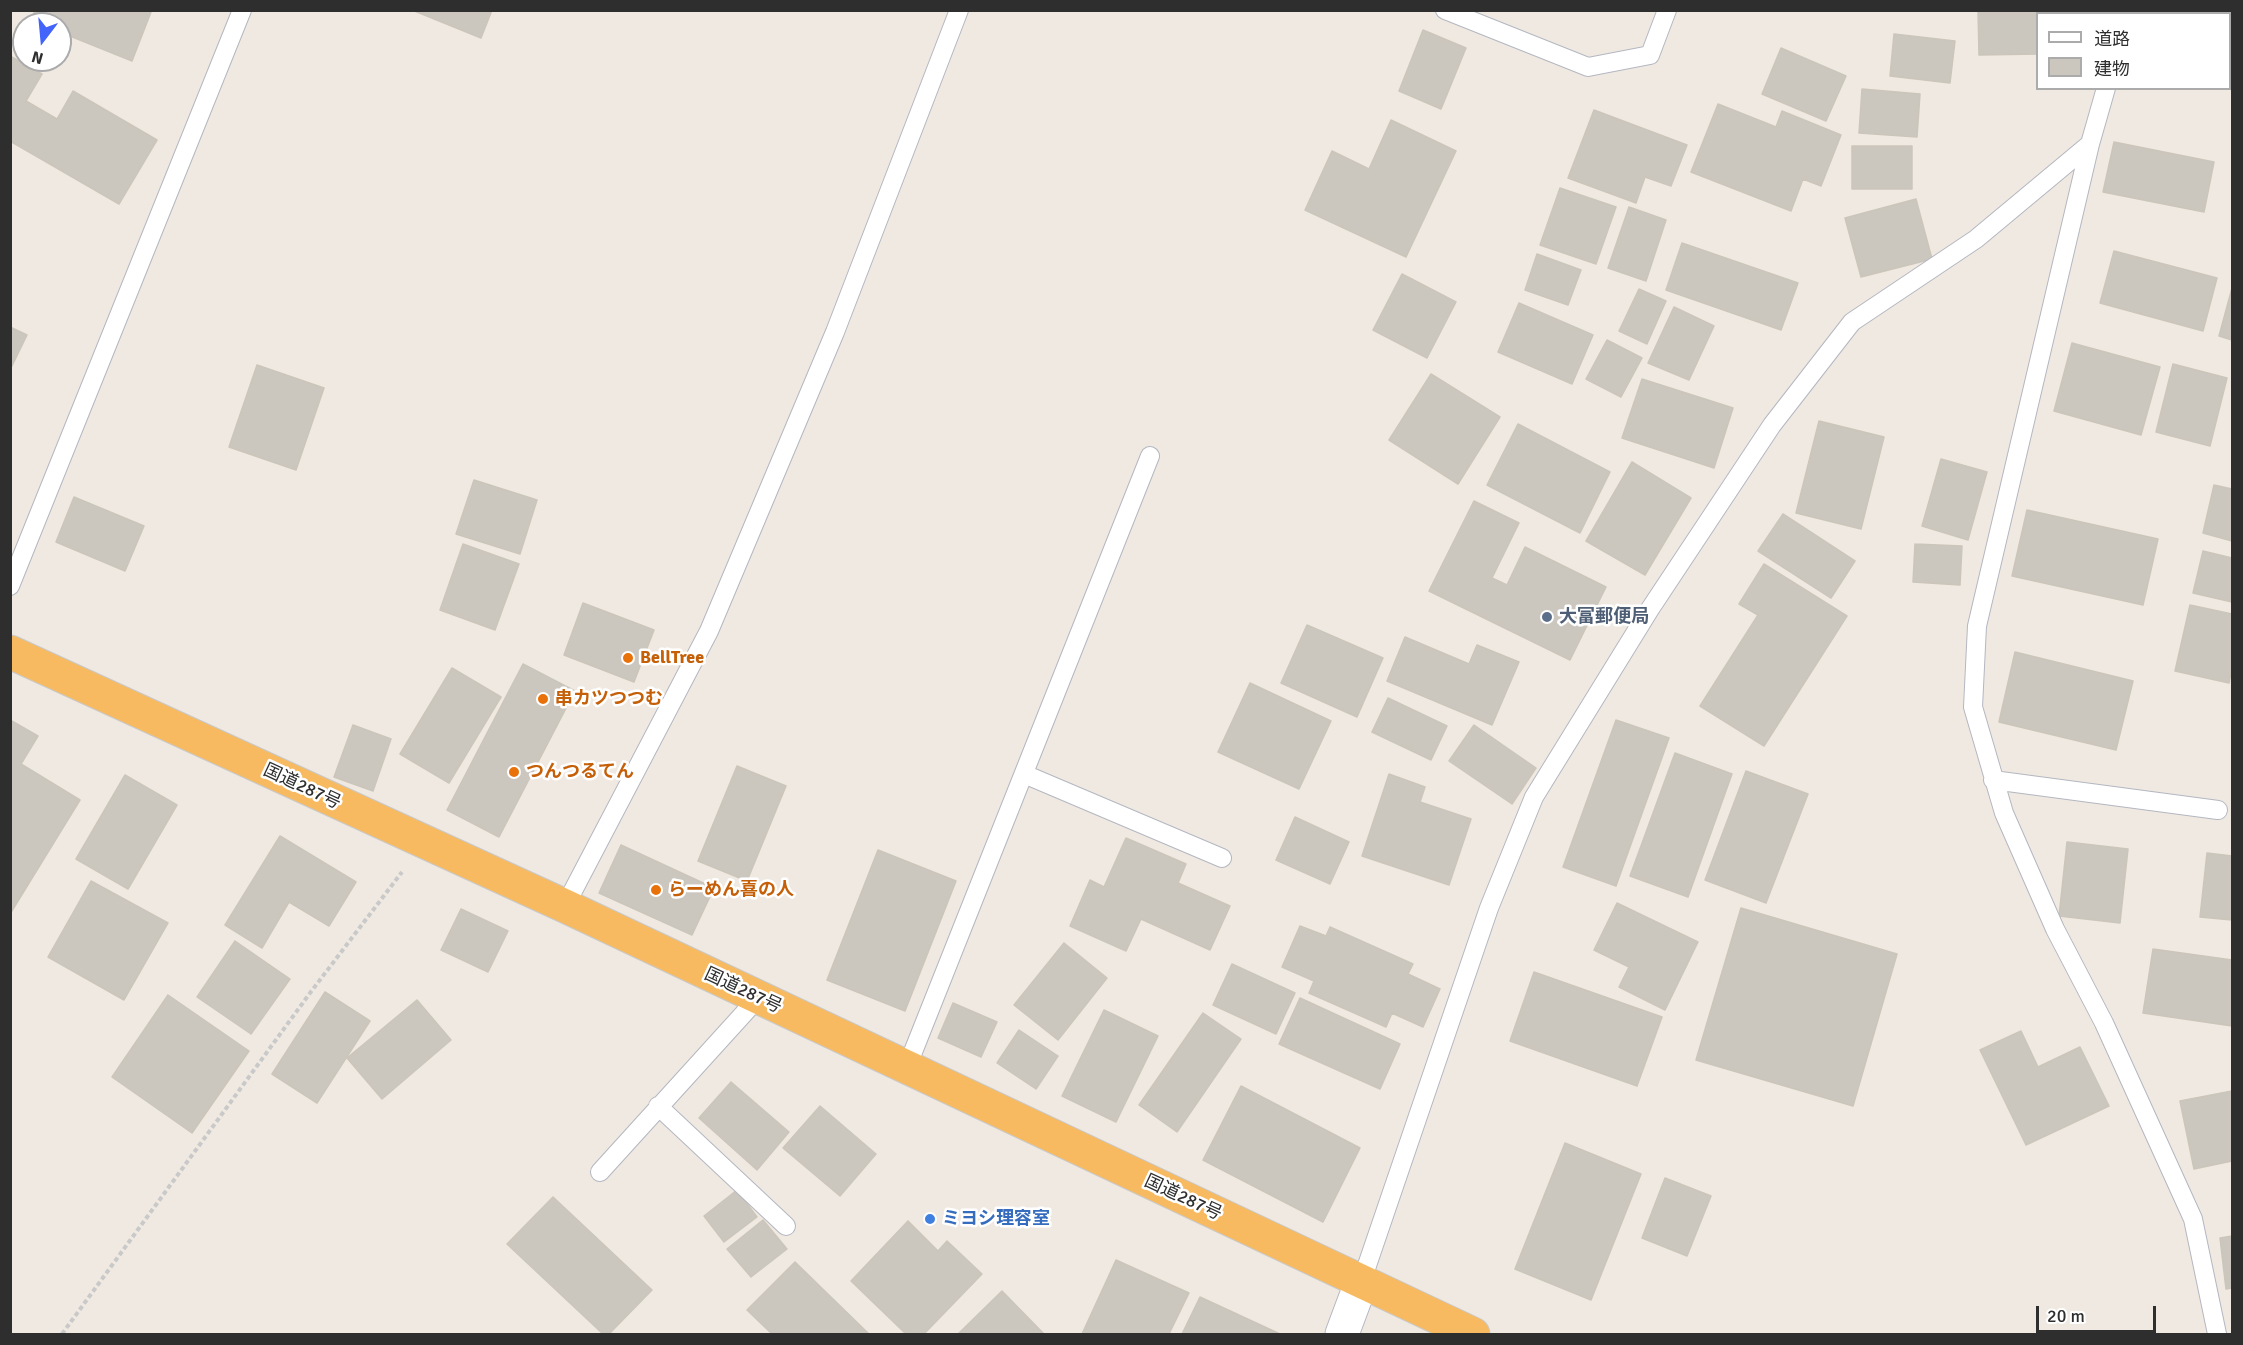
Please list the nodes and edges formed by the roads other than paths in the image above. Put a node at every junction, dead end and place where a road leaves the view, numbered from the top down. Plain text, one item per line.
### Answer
1 (242, 10) edge
2 (959, 10) edge
3 (1445, 10) edge
4 (1667, 10) edge
5 (2105, 90) edge
6 (2090, 144) junction
7 (1150, 456) dead end
8 (10, 586) edge
9 (10, 652) edge
10 (1024, 774) junction
11 (1993, 780) junction
12 (2218, 810) dead end
13 (1222, 858) dead end
14 (565, 906) junction
15 (757, 999) junction
16 (907, 1066) junction
17 (658, 1106) junction
18 (600, 1172) dead end
19 (786, 1226) dead end
20 (1361, 1283) junction
21 (1342, 1335) edge
22 (1473, 1335) edge
23 (2217, 1335) edge

1 - 8 lane
2 - 14 lane
3 - 4 lane
5 - 6 lane
6 - 11 lane
6 - 20 lane
7 - 10 lane
9 - 14 highway, 国道287号
10 - 13 lane
10 - 16 lane
11 - 12 lane
11 - 23 lane
14 - 15 highway, 国道287号
15 - 16 highway, 国道287号
15 - 17 lane
16 - 20 highway, 国道287号
17 - 18 lane
17 - 19 lane
20 - 21 street
20 - 22 highway, 国道287号

